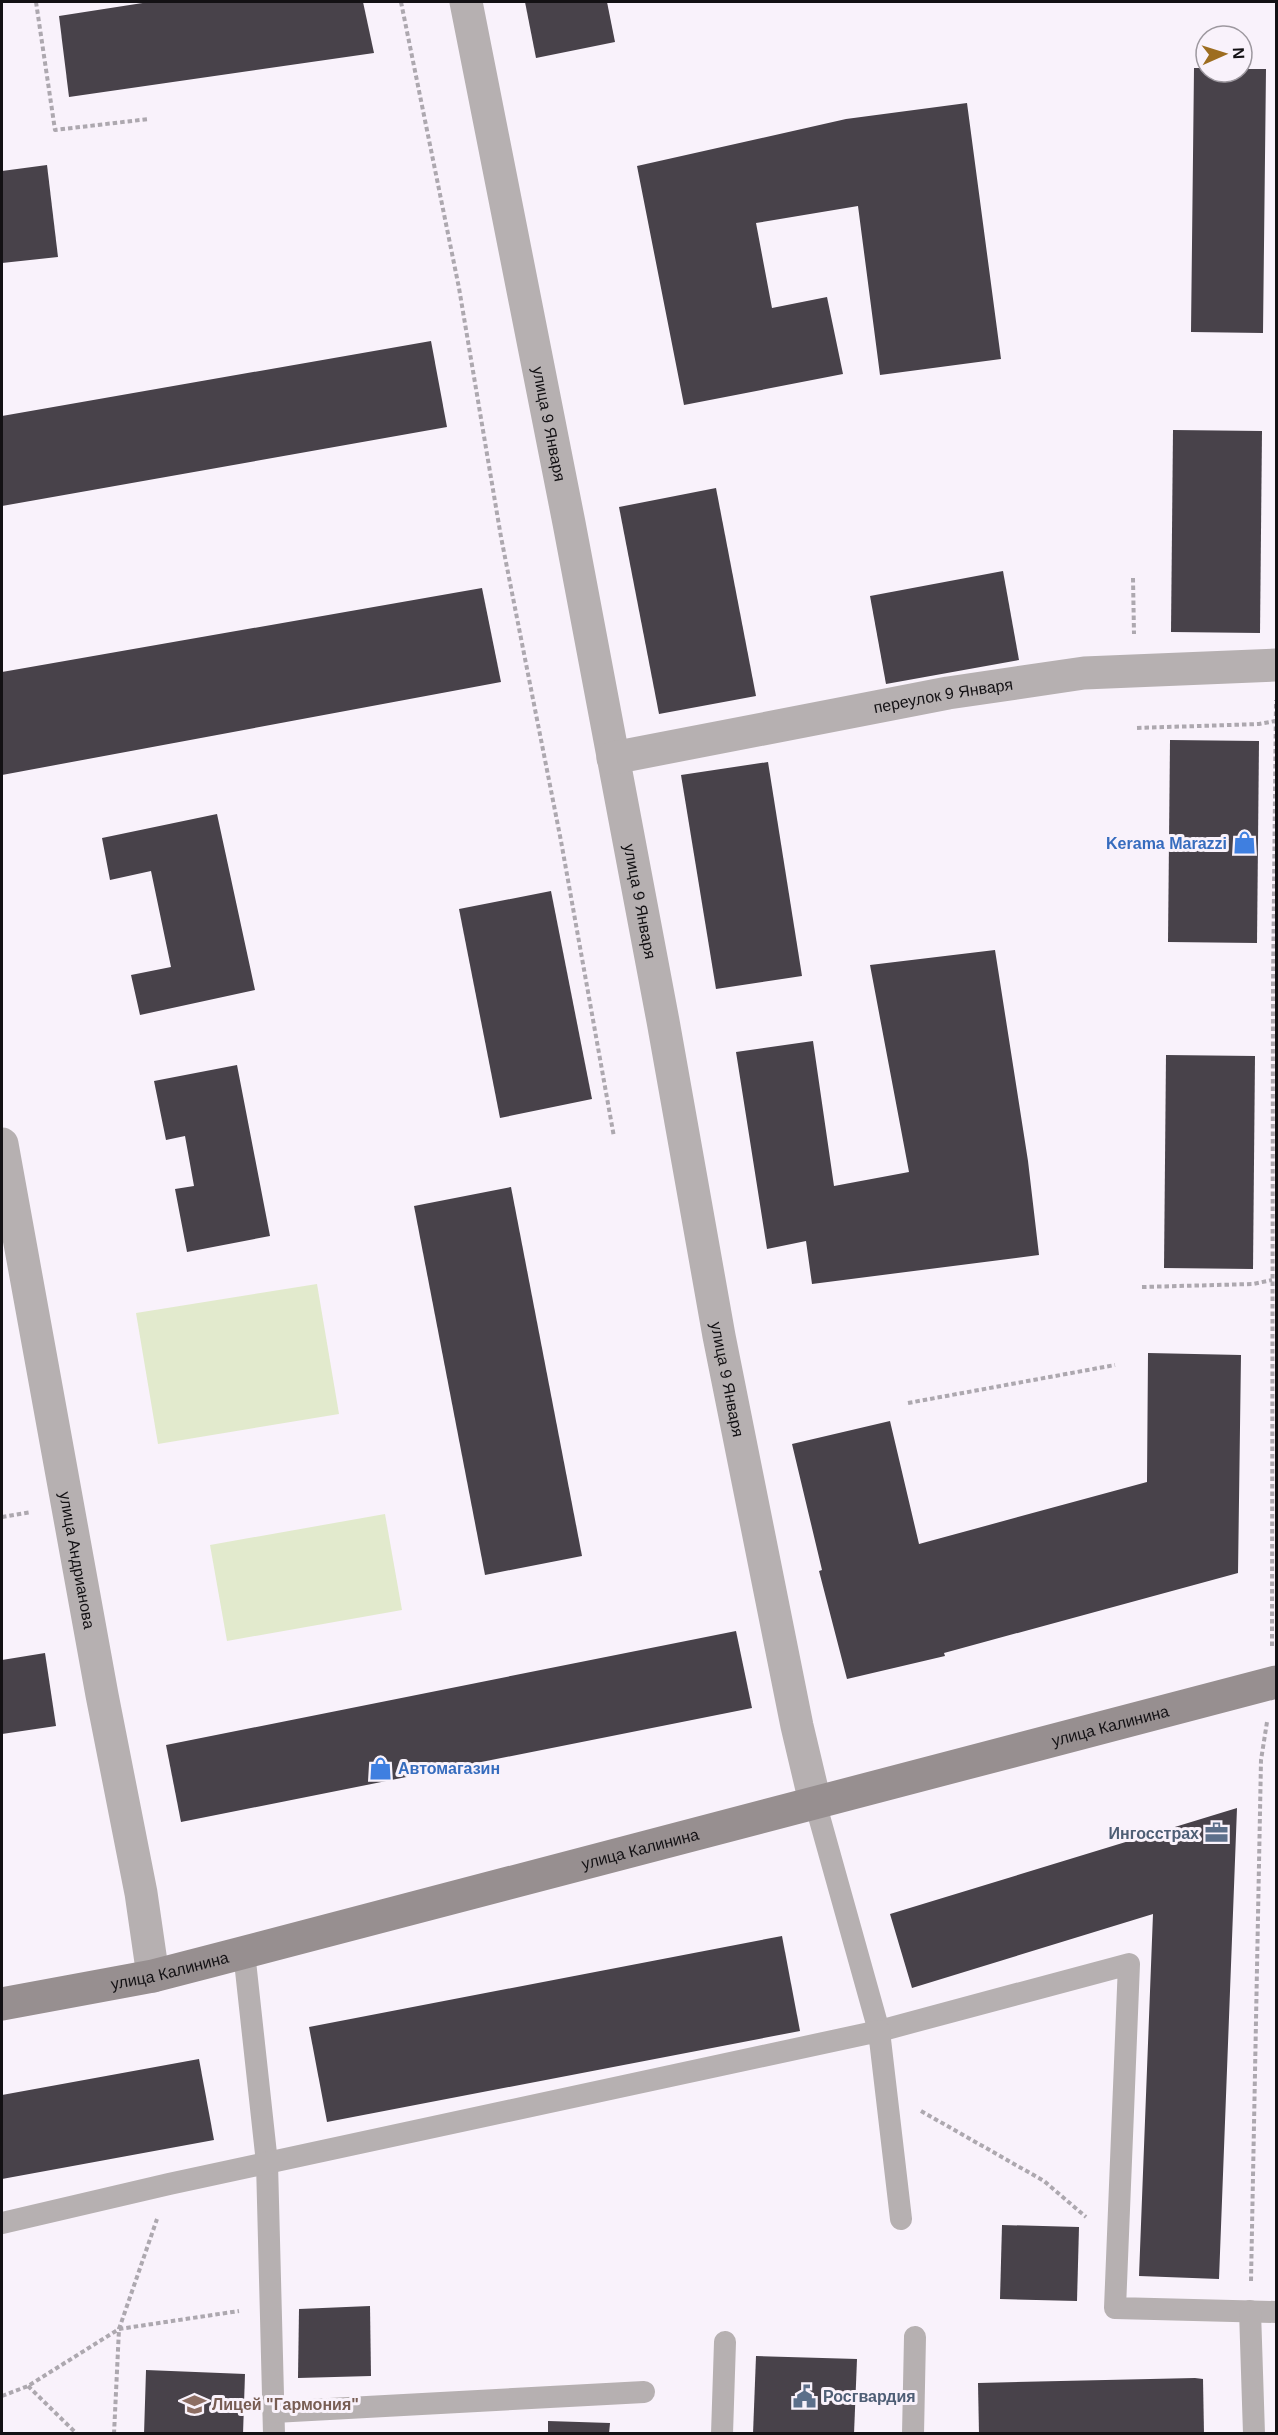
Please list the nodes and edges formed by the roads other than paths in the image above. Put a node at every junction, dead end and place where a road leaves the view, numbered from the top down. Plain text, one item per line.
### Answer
1 (466, 2) edge
2 (1276, 665) edge
3 (612, 758) junction
4 (2, 1144) edge
5 (1276, 1682) edge
6 (815, 1802) junction
7 (244, 1952) junction
8 (153, 1976) junction
9 (2, 2004) edge
10 (879, 2031) junction
11 (267, 2163) junction
12 (901, 2219) dead end
13 (2, 2223) edge
14 (1250, 2312) junction
15 (1276, 2312) edge
16 (915, 2337) dead end
17 (724, 2342) dead end
18 (644, 2392) dead end
19 (274, 2423) edge
20 (722, 2433) edge
21 (913, 2433) edge
22 (1254, 2433) edge

1 - 3 street, улица 9 Января
2 - 3 street, переулок 9 Января
3 - 6 street, улица 9 Января
4 - 8 street, улица Андрианова
5 - 6 main road, улица Калинина
6 - 7 main road, улица Калинина
6 - 10 lane
7 - 8 main road, улица Калинина
7 - 11 lane
8 - 9 main road, улица Калинина
10 - 11 lane
10 - 12 lane
10 - 14 lane
11 - 13 lane
11 - 19 lane
14 - 15 lane
14 - 22 lane
16 - 21 lane
17 - 20 lane
18 - 19 lane

